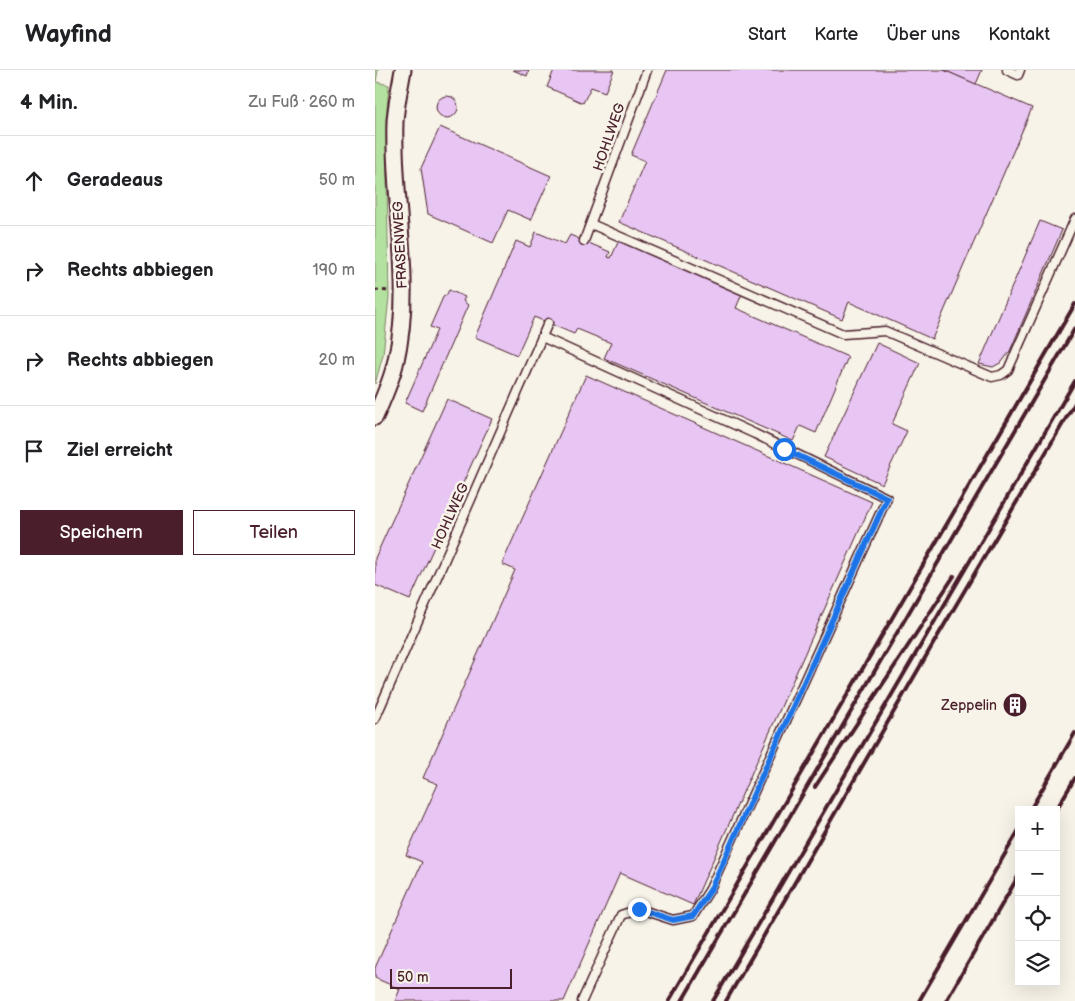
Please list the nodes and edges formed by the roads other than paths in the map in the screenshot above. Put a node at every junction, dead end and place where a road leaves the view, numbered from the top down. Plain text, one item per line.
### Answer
1 (403, 70) edge
2 (647, 70) edge
3 (1007, 70) edge
4 (1020, 70) edge
5 (1075, 219) edge
6 (591, 224) junction
7 (584, 241) dead end
8 (548, 323) dead end
9 (542, 337) junction
10 (375, 417) edge
11 (375, 719) edge
12 (583, 1001) edge

1 - 10 street, FRASENWEG
2 - 6 lane, HOHLWEG
3 - 4 lane
5 - 6 lane
6 - 7 lane, HOHLWEG
8 - 9 lane, HOHLWEG
9 - 11 lane, HOHLWEG
9 - 12 lane

